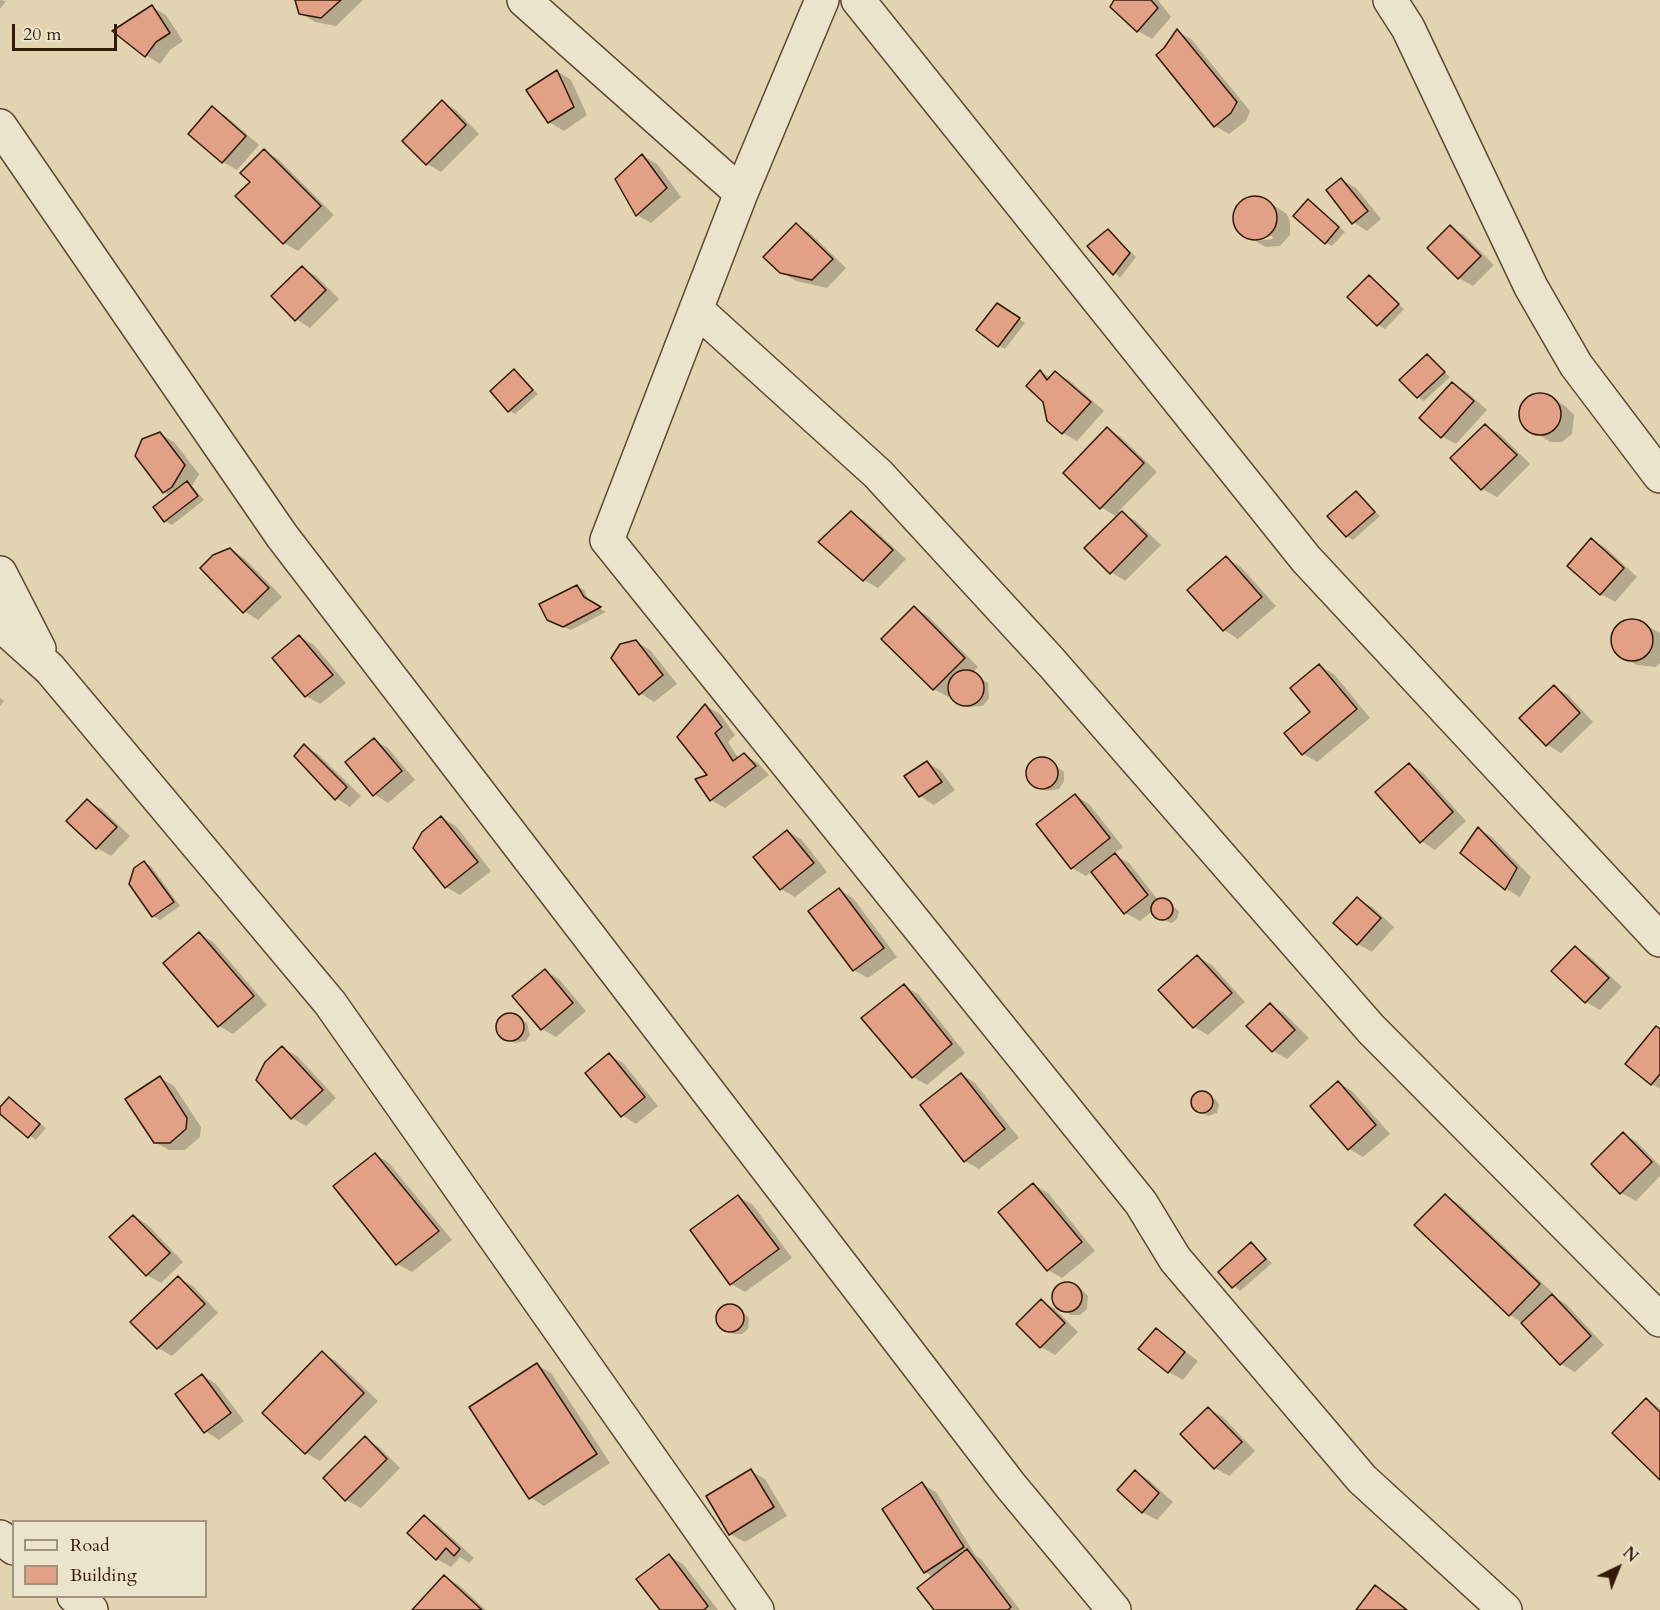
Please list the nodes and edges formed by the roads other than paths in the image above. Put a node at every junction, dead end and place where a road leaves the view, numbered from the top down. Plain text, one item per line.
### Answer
1 (524, 0) edge
2 (822, 0) edge
3 (858, 0) edge
4 (1390, 0) edge
5 (0, 126) edge
6 (741, 193) junction
7 (696, 309) junction
8 (1660, 476) edge
9 (0, 573) edge
10 (0, 624) edge
11 (50, 669) junction
12 (1660, 940) edge
13 (1660, 1320) edge
14 (0, 1537) edge
15 (12, 1546) edge
16 (76, 1598) edge
17 (91, 1610) edge
18 (757, 1610) edge
19 (1114, 1610) edge
20 (1505, 1610) edge

1 - 6 street
2 - 6 street
3 - 12 street
4 - 8 street
5 - 19 street
6 - 7 street
7 - 13 street
7 - 20 street
9 - 11 street
10 - 11 street
11 - 18 street
14 - 15 street
16 - 17 street

